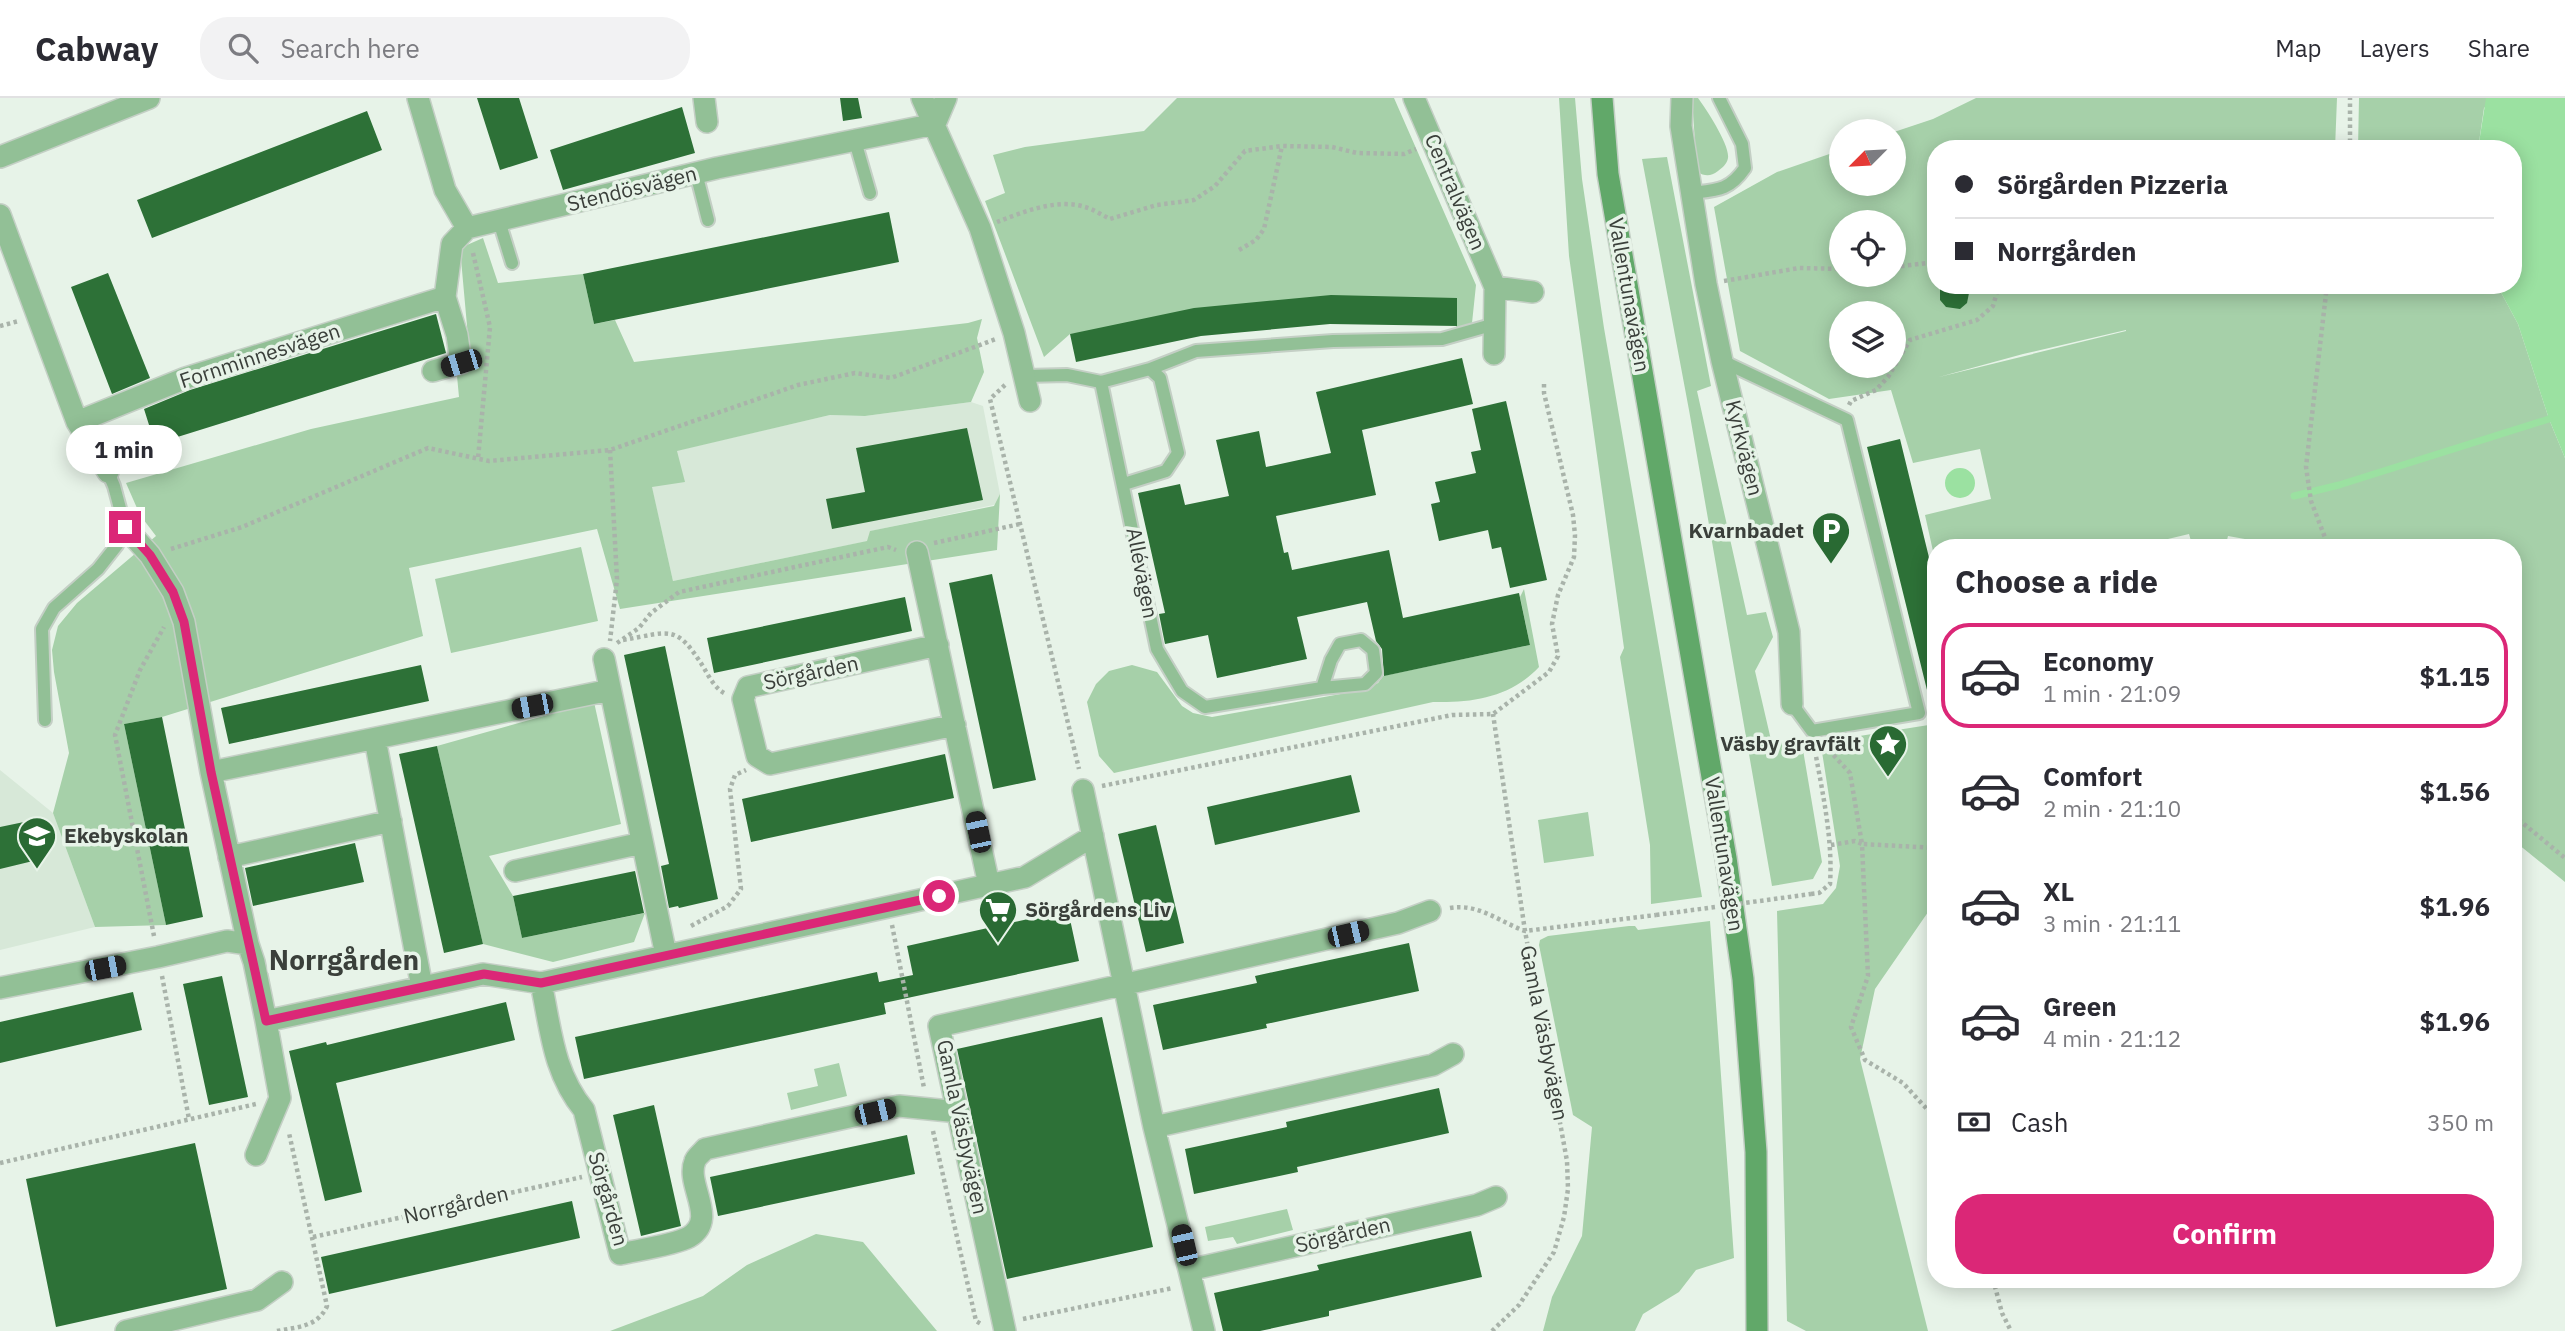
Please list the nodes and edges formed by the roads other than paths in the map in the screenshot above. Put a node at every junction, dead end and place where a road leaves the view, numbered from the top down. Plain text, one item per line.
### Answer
1 (149, 98) edge
2 (418, 98) edge
3 (705, 98) edge
4 (922, 98) edge
5 (946, 98) edge
6 (1414, 98) edge
7 (1602, 98) edge
8 (1682, 98) edge
9 (1718, 98) edge
10 (707, 122) dead end
11 (935, 124) junction
12 (855, 141) junction
13 (0, 157) edge
14 (696, 173) junction
15 (870, 193) dead end
16 (1690, 193) junction
17 (0, 215) edge
18 (708, 220) dead end
19 (499, 221) junction
20 (467, 229) junction
21 (512, 263) dead end
22 (1495, 286) junction
23 (1533, 292) dead end
24 (445, 297) junction
25 (1495, 324) junction
26 (1494, 354) dead end
27 (1722, 360) junction
28 (1150, 369) junction
29 (433, 371) dead end
30 (1025, 376) junction
31 (1101, 382) junction
32 (1030, 401) dead end
33 (77, 422) junction
34 (108, 472) joint
35 (1125, 484) junction
36 (125, 527) junction
37 (917, 552) road end
38 (938, 645) junction
39 (607, 654) road end
40 (1322, 688) junction
41 (610, 690) junction
42 (1792, 704) joint
43 (44, 720) dead end
44 (955, 725) junction
45 (375, 739) junction
46 (211, 772) junction
47 (1083, 790) road end
48 (391, 821) junction
49 (1093, 836) junction
50 (642, 843) junction
51 (229, 858) junction
52 (515, 871) dead end
53 (989, 885) junction
54 (1430, 911) road end
55 (248, 944) junction
56 (665, 949) junction
57 (541, 983) junction
58 (1124, 983) junction
59 (422, 987) junction
60 (0, 988) edge
61 (266, 1021) junction
62 (1453, 1054) dead end
63 (959, 1112) junction
64 (1154, 1127) junction
65 (256, 1156) dead end
66 (1496, 1197) dead end
67 (1189, 1270) junction
68 (282, 1282) dead end
69 (126, 1331) edge
70 (1005, 1331) edge
71 (1204, 1331) edge
72 (1757, 1331) edge

1 - 13 street
2 - 20 street
3 - 10 street
4 - 11 street
5 - 11 street
6 - 22 street, Centralvägen
7 - 72 main road, Vallentunavägen
8 - 16 street, Kyrkvägen
9 - 16 lane
11 - 12 street, Stendösvägen
11 - 30 street
12 - 14 street, Stendösvägen
12 - 15 lane
14 - 18 lane
14 - 19 street, Stendösvägen
16 - 27 street, Kyrkvägen
17 - 33 street
19 - 20 street, Stendösvägen
19 - 21 lane
20 - 24 street
22 - 23 street
22 - 25 street, Centralvägen
24 - 29 street
24 - 33 street, Fornminnesvägen
25 - 26 street, Centralvägen
25 - 28 lane
27 - 42 street, Kyrkvägen
27 - 42 lane
28 - 31 lane
28 - 35 lane
30 - 31 lane
30 - 32 street
31 - 35 lane, Allévägen
33 - 34 street
34 - 36 lane
35 - 40 lane, Allévägen
36 - 43 lane
36 - 46 street
37 - 38 street
38 - 44 street
38 - 44 street, Sörgården
39 - 41 street
40 - 40 lane, Allévägen
41 - 45 street
41 - 50 street
44 - 53 street
45 - 46 street
45 - 48 street
46 - 51 street
47 - 49 street
48 - 51 street
48 - 59 street
49 - 53 street
49 - 58 street
50 - 52 street
50 - 56 street
51 - 55 street
53 - 56 street
54 - 58 street
55 - 60 street
55 - 61 street
56 - 57 street
57 - 59 street
57 - 63 street, Sörgården
58 - 63 street, Gamla Väsbyvägen
58 - 64 street
59 - 61 street
61 - 65 street
62 - 64 street
63 - 70 street, Gamla Väsbyvägen
64 - 67 street
66 - 67 street, Sörgården
67 - 71 street
68 - 69 street

